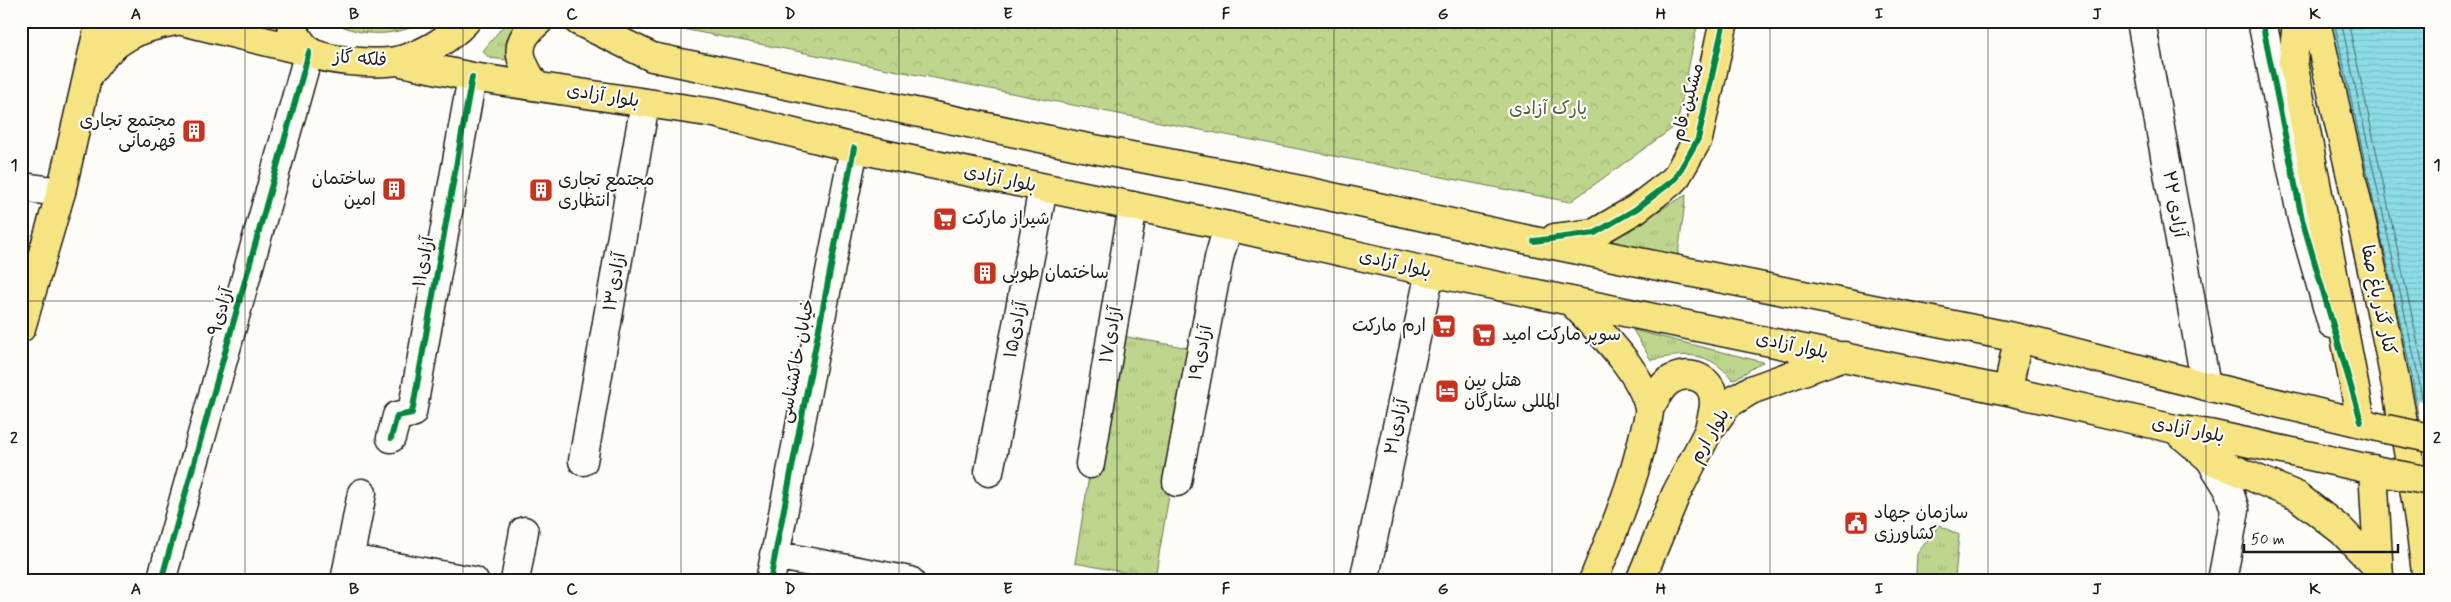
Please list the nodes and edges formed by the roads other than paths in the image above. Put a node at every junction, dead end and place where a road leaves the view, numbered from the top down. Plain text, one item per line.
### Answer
1 (100, 21) edge
2 (176, 21) edge
3 (182, 21) edge
4 (290, 21) edge
5 (466, 21) edge
6 (539, 21) edge
7 (578, 21) edge
8 (1724, 21) edge
9 (2141, 21) edge
10 (2262, 21) edge
11 (2297, 21) edge
12 (2316, 21) edge
13 (309, 52) junction
14 (396, 61) junction
15 (89, 75) junction
16 (472, 77) junction
17 (535, 85) junction
18 (645, 103) junction
19 (854, 148) junction
20 (21, 187) edge
21 (1043, 188) junction
22 (61, 192) junction
23 (1133, 206) junction
24 (1228, 226) junction
25 (1534, 241) junction
26 (1430, 272) junction
27 (1571, 301) junction
28 (21, 328) edge
29 (2018, 338) junction
30 (1844, 356) junction
31 (2206, 386) junction
32 (2008, 391) junction
33 (1650, 409) junction
34 (2373, 425) junction
35 (2175, 429) junction
36 (1709, 430) junction
37 (391, 438) dead end
38 (2430, 438) edge
39 (2210, 459) junction
40 (583, 461) dead end
41 (1090, 464) dead end
42 (2383, 471) junction
43 (988, 472) dead end
44 (2430, 481) edge
45 (1177, 482) dead end
46 (362, 493) dead end
47 (524, 531) dead end
48 (772, 568) edge
49 (347, 570) edge
50 (2379, 575) edge
51 (161, 581) edge
52 (474, 581) edge
53 (515, 581) edge
54 (910, 581) edge
55 (1364, 581) edge
56 (1593, 581) edge
57 (1640, 581) edge
58 (2222, 581) edge
59 (2426, 581) edge

1 - 15 main road
2 - 15 main road
3 - 13 main road
4 - 13 main road, فلکه گاز
5 - 14 main road, فلکه گاز
6 - 17 main road
7 - 25 main road
8 - 25 main road, مشکین فام
9 - 31 street, آزادی ۲۲
10 - 34 street
11 - 34 main road
12 - 59 main road, کنار گذر باغ صفا
13 - 14 main road, فلکه گاز
13 - 51 street, آزادی۹
14 - 16 main road, بلوار آزادی
15 - 22 main road
16 - 17 main road, بلوار آزادی
16 - 37 street, آزادی۱۱
17 - 18 main road, بلوار آزادی
18 - 19 main road, بلوار آزادی
18 - 40 street, آزادی۱۳
19 - 21 main road, بلوار آزادی
19 - 48 street, خیابان خاکشناسی
20 - 22 street
21 - 23 main road, بلوار آزادی
21 - 43 street, آزادی۱۵
22 - 28 main road
23 - 24 main road, بلوار آزادی
23 - 41 street, آزادی۱۷
24 - 26 main road, بلوار آزادی
24 - 45 street, آزادی۱۹
25 - 29 main road
26 - 27 main road, بلوار آزادی
26 - 55 street, آزادی۲۱
27 - 30 main road, بلوار آزادی
27 - 33 main road
29 - 31 main road
29 - 32 main road
30 - 32 main road, بلوار آزادی
30 - 36 main road, بلوار ارم
31 - 34 main road
32 - 35 main road, بلوار آزادی
33 - 36 main road
33 - 56 main road
34 - 38 main road, bridge
35 - 39 main road
35 - 42 main road, بلوار آزادی
36 - 57 main road, بلوار ارم
39 - 50 main road
39 - 58 street
42 - 44 main road, بلوار آزادی, bridge
42 - 50 main road
46 - 49 street
47 - 53 street
48 - 54 street
49 - 52 street

